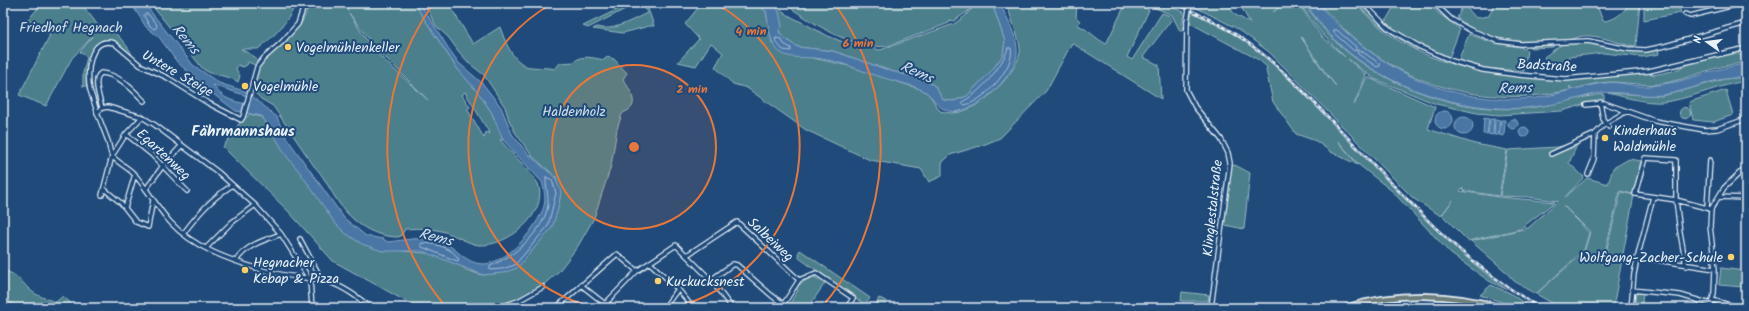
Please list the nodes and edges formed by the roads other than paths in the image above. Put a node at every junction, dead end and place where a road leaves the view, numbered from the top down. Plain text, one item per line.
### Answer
1 (305, 3) edge
2 (1190, 3) edge
3 (1363, 3) edge
4 (1434, 3) edge
5 (1743, 3) edge
6 (1685, 14) dead end
7 (1746, 23) edge
8 (1746, 48) edge
9 (144, 102) dead end
10 (1600, 102) junction
11 (1586, 105) dead end
12 (102, 108) junction
13 (1627, 111) junction
14 (97, 113) junction
15 (142, 117) junction
16 (1746, 119) edge
17 (1606, 123) junction
18 (1609, 127) dead end
19 (126, 134) junction
20 (1595, 134) junction
21 (182, 145) junction
22 (1551, 154) dead end
23 (112, 156) junction
24 (1710, 160) dead end
25 (162, 167) junction
26 (1746, 167) edge
27 (135, 174) junction
28 (1588, 174) dead end
29 (231, 186) junction
30 (1724, 188) junction
31 (104, 189) junction
32 (146, 189) junction
33 (187, 191) dead end
34 (102, 195) dead end
35 (1653, 197) junction
36 (1731, 197) junction
37 (1719, 198) junction
38 (1746, 198) edge
39 (153, 200) junction
40 (1676, 200) junction
41 (255, 205) junction
42 (125, 208) junction
43 (1709, 208) junction
44 (183, 234) junction
45 (281, 234) junction
46 (300, 239) dead end
47 (206, 248) junction
48 (687, 255) junction
49 (1637, 257) junction
50 (236, 261) junction
51 (650, 263) junction
52 (1686, 266) junction
53 (1715, 269) junction
54 (637, 271) junction
55 (310, 280) junction
56 (322, 280) junction
57 (711, 280) junction
58 (799, 280) junction
59 (581, 285) junction
60 (543, 287) dead end
61 (678, 289) junction
62 (1632, 290) junction
63 (605, 304) junction
64 (783, 304) junction
65 (1711, 304) edge
66 (312, 308) edge
67 (371, 308) edge
68 (498, 308) edge
69 (556, 308) edge
70 (601, 308) edge
71 (614, 308) edge
72 (664, 308) edge
73 (693, 308) edge
74 (732, 308) edge
75 (781, 308) edge
76 (847, 308) edge
77 (1211, 308) edge
78 (1345, 308) edge
79 (1502, 308) edge
80 (1631, 308) edge
81 (1740, 308) edge

1 - 14 street, Untere Steige
2 - 77 street, Klinglestalstraße, bridge
3 - 8 street, Badstraße
4 - 7 street
5 - 6 street
9 - 12 street
10 - 11 street
10 - 13 street
10 - 17 street
12 - 14 street
12 - 15 street
13 - 16 street
13 - 17 street
14 - 23 street
15 - 19 street
15 - 21 street
17 - 18 street
17 - 20 street
19 - 23 street
19 - 25 street, Egartenweg
20 - 22 street
20 - 28 street
21 - 25 street
21 - 29 street
23 - 27 street
23 - 31 street
24 - 43 street
25 - 32 street
25 - 33 street, Egartenweg
26 - 30 street
27 - 32 street
27 - 42 street
29 - 41 street
29 - 44 street
30 - 36 street
30 - 37 street
31 - 34 street
31 - 42 street
32 - 39 street
35 - 40 street
35 - 40 street
35 - 49 street
36 - 37 street
36 - 38 street
37 - 43 street
39 - 42 street
39 - 44 street
40 - 43 street
40 - 52 street
41 - 45 street
41 - 47 street
43 - 53 street
44 - 47 street
45 - 50 street
45 - 55 street
46 - 56 street
47 - 50 street
48 - 51 street
48 - 57 street
48 - 58 street, Salbeiweg
49 - 52 street
49 - 62 street
50 - 55 street
51 - 54 street
51 - 61 street
52 - 53 street
53 - 65 street
54 - 59 street
54 - 63 street
55 - 56 street
55 - 66 street
56 - 67 street
57 - 64 street
57 - 74 street
58 - 64 street
58 - 76 street
59 - 63 street
59 - 69 street
60 - 68 street
61 - 72 street
61 - 73 street
62 - 65 street
62 - 80 street
63 - 70 street
63 - 71 street
64 - 75 street
65 - 81 street
78 - 79 main road

